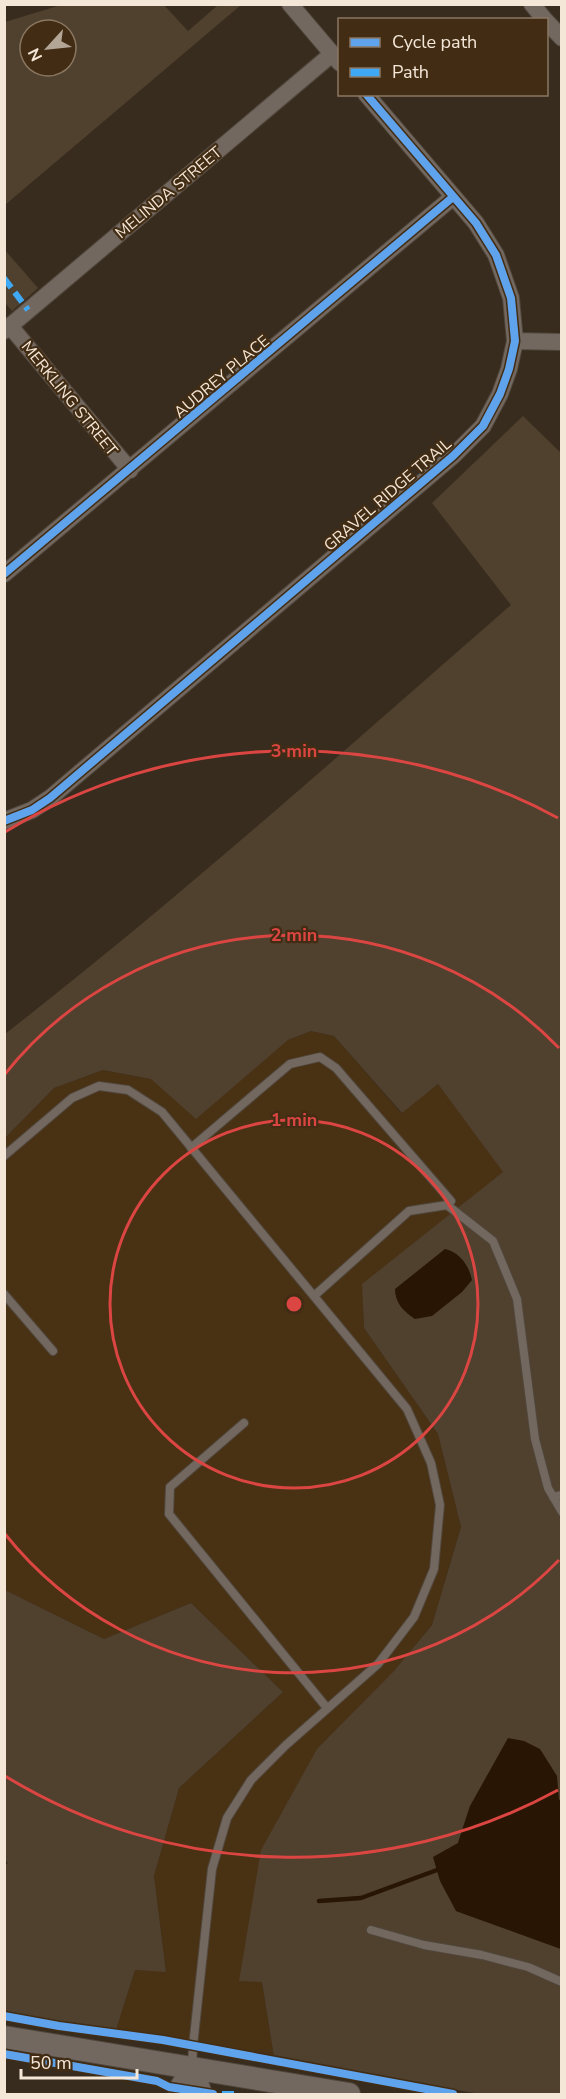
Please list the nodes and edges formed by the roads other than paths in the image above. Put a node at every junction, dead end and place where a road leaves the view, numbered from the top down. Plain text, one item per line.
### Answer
1 (290, 4) edge
2 (548, 21) edge
3 (561, 38) edge
4 (336, 59) edge
5 (368, 96) edge
6 (453, 196) junction
7 (7, 328) edge
8 (515, 341) junction
9 (561, 342) edge
10 (130, 470) junction
11 (4, 574) edge
12 (4, 821) edge
13 (191, 1148) junction
14 (4, 1156) edge
15 (447, 1205) junction
16 (4, 1294) edge
17 (314, 1296) junction
18 (53, 1351) dead end
19 (244, 1423) dead end
20 (557, 1496) edge
21 (561, 1512) edge
22 (327, 1708) junction
23 (371, 1930) dead end
24 (561, 1982) edge
25 (4, 2037) edge
26 (192, 2069) junction
27 (180, 2094) edge
28 (201, 2094) edge
29 (349, 2094) edge

1 - 4 street
2 - 3 street
4 - 7 street, MELINDA STREET
5 - 6 street, GRAVEL RIDGE TRAIL
6 - 8 street, GRAVEL RIDGE TRAIL
6 - 10 street, AUDREY PLACE
7 - 10 street, MERKLING STREET
8 - 9 street
8 - 12 street, GRAVEL RIDGE TRAIL
10 - 11 street, AUDREY PLACE
13 - 14 lane
13 - 15 lane
13 - 17 lane
15 - 17 lane
15 - 20 lane
16 - 18 lane
17 - 22 lane
19 - 22 lane
20 - 21 lane
22 - 26 lane
23 - 24 lane
25 - 26 main road
26 - 27 main road
26 - 28 main road
26 - 29 main road

